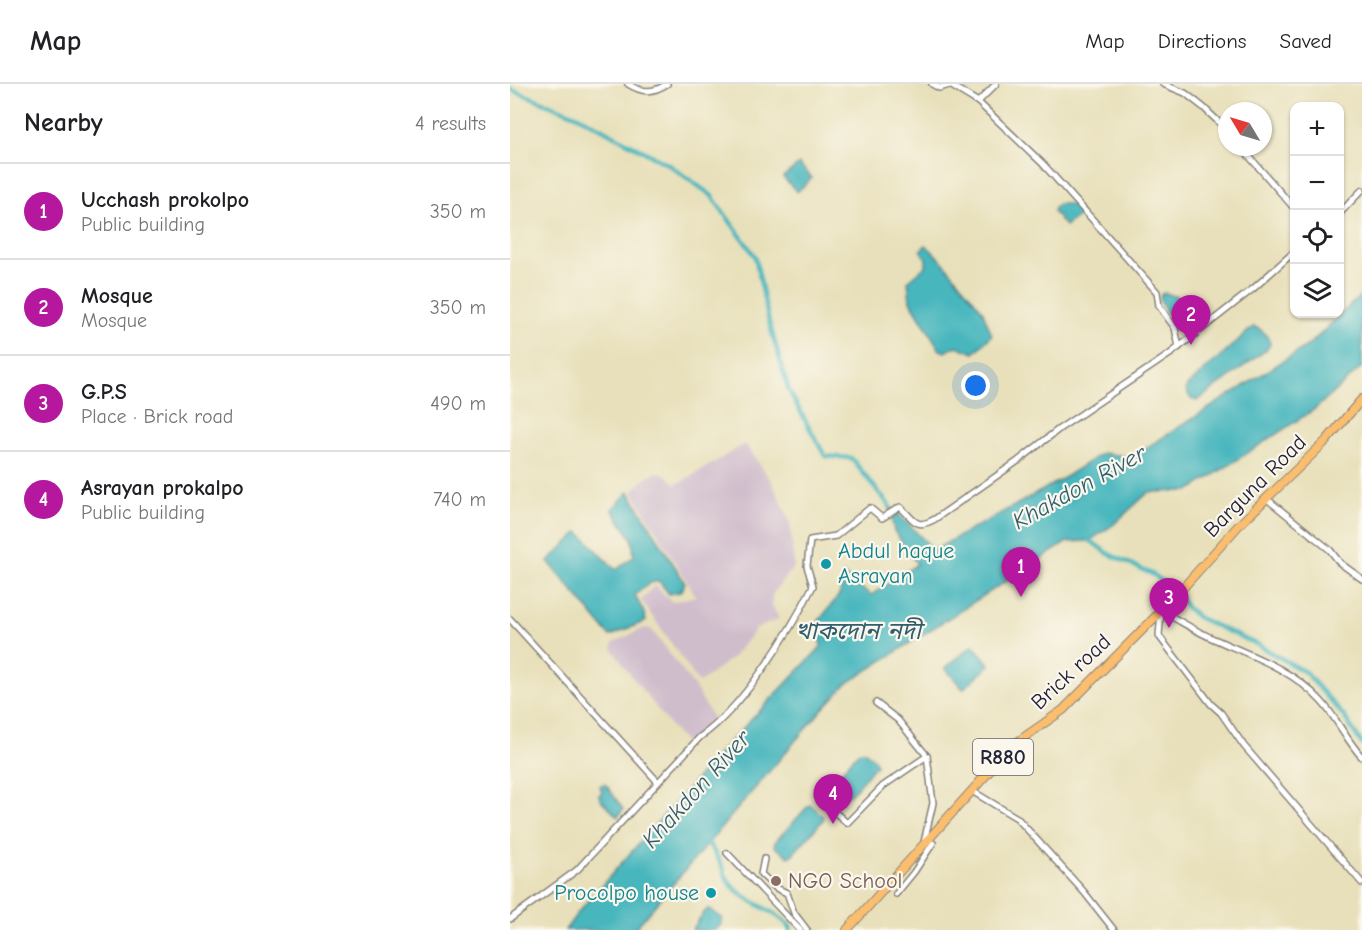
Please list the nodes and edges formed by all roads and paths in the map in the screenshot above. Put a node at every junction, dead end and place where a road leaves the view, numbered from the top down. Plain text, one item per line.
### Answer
1 (628, 84) edge
2 (667, 84) edge
3 (932, 84) edge
4 (996, 84) edge
5 (1163, 84) edge
6 (978, 102) junction
7 (1218, 121) edge
8 (1249, 156) edge
9 (1362, 190) edge
10 (1290, 203) edge
11 (1343, 210) edge
12 (1290, 256) edge
13 (1179, 346) junction
14 (1362, 399) edge
15 (1267, 499) junction
16 (1362, 579) edge
17 (1173, 599) joint
18 (1161, 611) junction
19 (510, 619) edge
20 (876, 703) dead end
21 (927, 756) junction
22 (1362, 757) edge
23 (658, 782) junction
24 (972, 791) junction
25 (819, 797) dead end
26 (933, 843) dead end
27 (922, 849) junction
28 (727, 853) dead end
29 (764, 859) dead end
30 (1362, 883) edge
31 (896, 894) dead end
32 (510, 919) edge
33 (800, 930) edge
34 (807, 930) edge
35 (847, 930) edge
36 (1114, 930) edge

1 - 2 street
3 - 6 street
4 - 6 street
5 - 7 street
6 - 13 street
8 - 10 street
9 - 11 street
12 - 13 street
13 - 23 street
14 - 15 main road, Barguna Road / R880
15 - 16 street
15 - 17 main road, Barguna Road / R880
17 - 18 main road, Brick road / R880
18 - 22 street
18 - 24 main road, Brick road / R880
18 - 30 street
19 - 23 street
20 - 21 street
21 - 25 street
21 - 27 street
23 - 32 street
24 - 27 main road, Brick road / R880
24 - 36 street
26 - 27 street
27 - 31 street
27 - 35 main road, Brick road / R880
28 - 33 street
29 - 34 street

